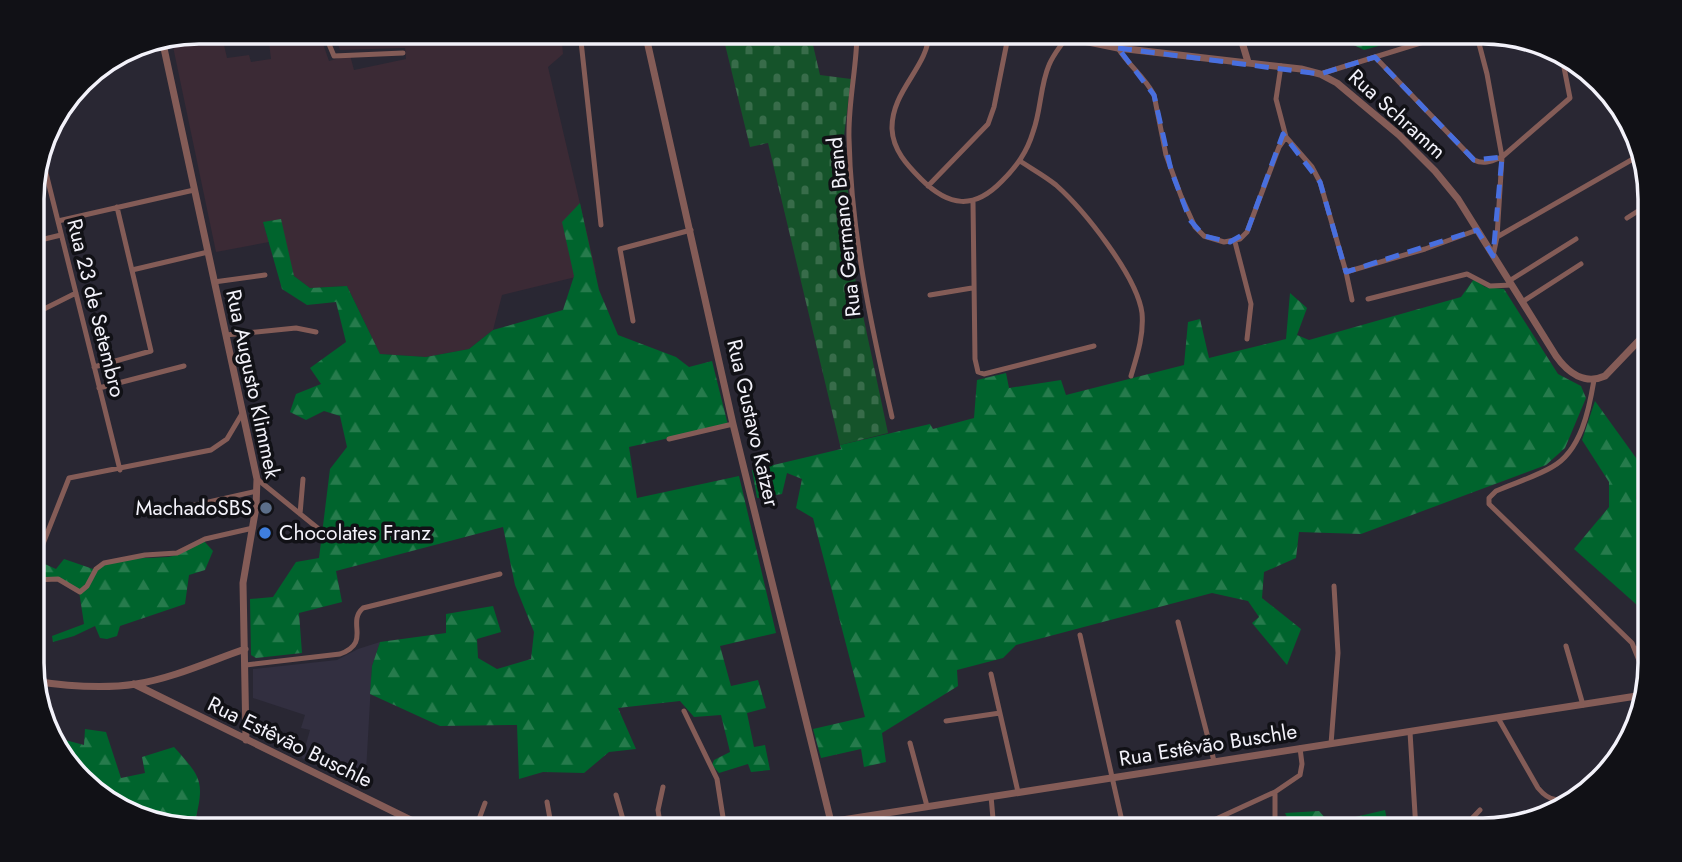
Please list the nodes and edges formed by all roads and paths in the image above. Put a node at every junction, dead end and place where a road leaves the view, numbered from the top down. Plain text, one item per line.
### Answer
1 (329, 44) edge
2 (581, 44) edge
3 (649, 44) edge
4 (856, 44) edge
5 (927, 44) edge
6 (1007, 44) edge
7 (1062, 44) edge
8 (1097, 44) edge
9 (1243, 44) edge
10 (1418, 44) edge
11 (1479, 44) edge
12 (164, 48) edge
13 (1118, 48) junction
14 (403, 53) dead end
15 (1376, 57) junction
16 (1248, 62) junction
17 (1281, 66) junction
18 (1564, 67) edge
19 (1320, 74) junction
20 (1286, 138) junction
21 (1502, 157) junction
22 (1633, 159) edge
23 (1020, 161) junction
24 (46, 173) edge
25 (928, 186) junction
26 (194, 190) junction
27 (973, 202) junction
28 (117, 207) junction
29 (1638, 211) edge
30 (1627, 218) dead end
31 (58, 221) junction
32 (600, 225) dead end
33 (691, 230) junction
34 (1477, 230) junction
35 (61, 235) junction
36 (1497, 237) junction
37 (44, 239) edge
38 (1576, 239) dead end
39 (1235, 242) junction
40 (208, 253) junction
41 (1493, 256) junction
42 (1581, 264) dead end
43 (132, 270) junction
44 (1346, 272) junction
45 (265, 275) dead end
46 (214, 282) junction
47 (1510, 283) junction
48 (972, 288) junction
49 (76, 293) junction
50 (930, 295) dead end
51 (1368, 299) dead end
52 (1352, 300) dead end
53 (1522, 302) junction
54 (44, 309) edge
55 (633, 321) dead end
56 (316, 332) dead end
57 (226, 335) junction
58 (1247, 339) dead end
59 (1638, 339) edge
60 (1094, 346) dead end
61 (184, 366) dead end
62 (94, 367) junction
63 (1131, 376) dead end
64 (1594, 380) junction
65 (99, 388) junction
66 (243, 412) junction
67 (892, 417) dead end
68 (733, 424) junction
69 (669, 439) dead end
70 (120, 470) junction
71 (303, 479) dead end
72 (257, 480) junction
73 (257, 491) junction
74 (155, 514) dead end
75 (300, 514) junction
76 (253, 528) junction
77 (320, 530) dead end
78 (44, 541) edge
79 (500, 574) dead end
80 (44, 579) edge
81 (1334, 586) dead end
82 (1178, 622) dead end
83 (1080, 635) dead end
84 (1566, 646) dead end
85 (245, 649) junction
86 (1636, 649) joint
87 (1638, 655) edge
88 (246, 665) junction
89 (990, 674) dead end
90 (158, 679) junction
91 (45, 682) edge
92 (134, 684) junction
93 (158, 696) junction
94 (1634, 696) edge
95 (1583, 705) junction
96 (684, 710) dead end
97 (1000, 713) junction
98 (1498, 718) junction
99 (946, 721) dead end
100 (1410, 732) junction
101 (246, 740) junction
102 (910, 743) dead end
103 (1332, 744) junction
104 (1300, 748) junction
105 (1214, 761) junction
106 (1113, 777) junction
107 (663, 787) dead end
108 (1018, 792) junction
109 (1275, 792) junction
110 (616, 795) dead end
111 (991, 796) junction
112 (1556, 800) edge
113 (547, 802) dead end
114 (485, 803) dead end
115 (927, 806) junction
116 (1480, 810) dead end
117 (398, 818) edge
118 (479, 818) edge
119 (550, 818) edge
120 (623, 818) edge
121 (660, 818) edge
122 (724, 818) edge
123 (830, 818) edge
124 (855, 818) edge
125 (993, 818) edge
126 (1121, 818) edge
127 (1218, 818) edge
128 (1275, 818) edge
129 (1415, 818) edge
130 (1472, 818) edge

1 - 14 street
2 - 32 street
3 - 33 street, Rua Gustavo Katzer
4 - 67 street, Rua Germano Brand
5 - 25 street
6 - 25 street
7 - 23 street
8 - 13 street, Rua Schramm
9 - 16 street
10 - 15 street
11 - 21 street
12 - 26 street, Rua Augusto Klimmek
13 - 16 street, Rua Schramm
13 - 39 street
15 - 19 street
15 - 21 street
16 - 17 street, Rua Schramm
17 - 19 street, Rua Schramm
17 - 20 street
18 - 21 street
19 - 34 street, Rua Schramm
20 - 39 street
20 - 44 street
21 - 36 street
22 - 36 street
23 - 27 street
23 - 63 street
24 - 31 street, Rua 23 de Setembro
25 - 27 street
26 - 28 street
26 - 40 street, Rua Augusto Klimmek
27 - 48 street
28 - 31 street
28 - 43 street
29 - 30 street
31 - 35 street, Rua 23 de Setembro
33 - 55 street
33 - 68 street, Rua Gustavo Katzer
34 - 41 street, Rua Schramm
34 - 44 street
35 - 37 street
35 - 49 street, Rua 23 de Setembro
36 - 41 street
38 - 47 street
39 - 58 street
40 - 43 street
40 - 46 street, Rua Augusto Klimmek
41 - 47 street, Rua Schramm
42 - 53 street
43 - 62 street
44 - 52 street
45 - 46 street
46 - 57 street, Rua Augusto Klimmek
47 - 51 street
47 - 53 street, Rua Schramm
48 - 50 street
48 - 60 street
49 - 54 street
49 - 62 street, Rua 23 de Setembro
53 - 64 street, Rua Schramm
56 - 57 street
57 - 66 street, Rua Augusto Klimmek
59 - 64 street
61 - 65 street
62 - 65 street, Rua 23 de Setembro
64 - 86 street
65 - 70 street, Rua 23 de Setembro
66 - 70 street
66 - 72 street, Rua Augusto Klimmek
68 - 69 street
68 - 123 street, Rua Gustavo Katzer
70 - 78 street
71 - 75 street
72 - 73 street, Rua Augusto Klimmek
72 - 75 street
73 - 74 street
73 - 76 street, Rua Augusto Klimmek
75 - 77 street
76 - 80 street
76 - 85 street, Rua Augusto Klimmek
79 - 88 street
81 - 103 street
82 - 105 street
83 - 106 street
84 - 95 street
85 - 88 street, Rua Augusto Klimmek
85 - 90 street
86 - 87 street
88 - 101 street, Rua Augusto Klimmek
89 - 97 street
90 - 92 street
90 - 93 street
91 - 92 street
92 - 93 street, Rua Estêvão Buschle
93 - 101 street, Rua Estêvão Buschle
94 - 95 street, Rua Estêvão Buschle
95 - 98 street, Rua Estêvão Buschle
96 - 122 street
97 - 99 street
97 - 108 street
98 - 100 street, Rua Estêvão Buschle
98 - 112 street
100 - 103 street, Rua Estêvão Buschle
100 - 129 street
101 - 117 street, Rua Estêvão Buschle
102 - 115 street
103 - 104 street, Rua Estêvão Buschle
104 - 105 street, Rua Estêvão Buschle
104 - 109 street
105 - 106 street, Rua Estêvão Buschle
106 - 108 street, Rua Estêvão Buschle
106 - 126 street
107 - 121 street
108 - 111 street, Rua Estêvão Buschle
109 - 127 street
109 - 128 street
110 - 120 street
111 - 115 street, Rua Estêvão Buschle
111 - 125 street
113 - 119 street
114 - 118 street
115 - 124 street, Rua Estêvão Buschle
116 - 130 street

